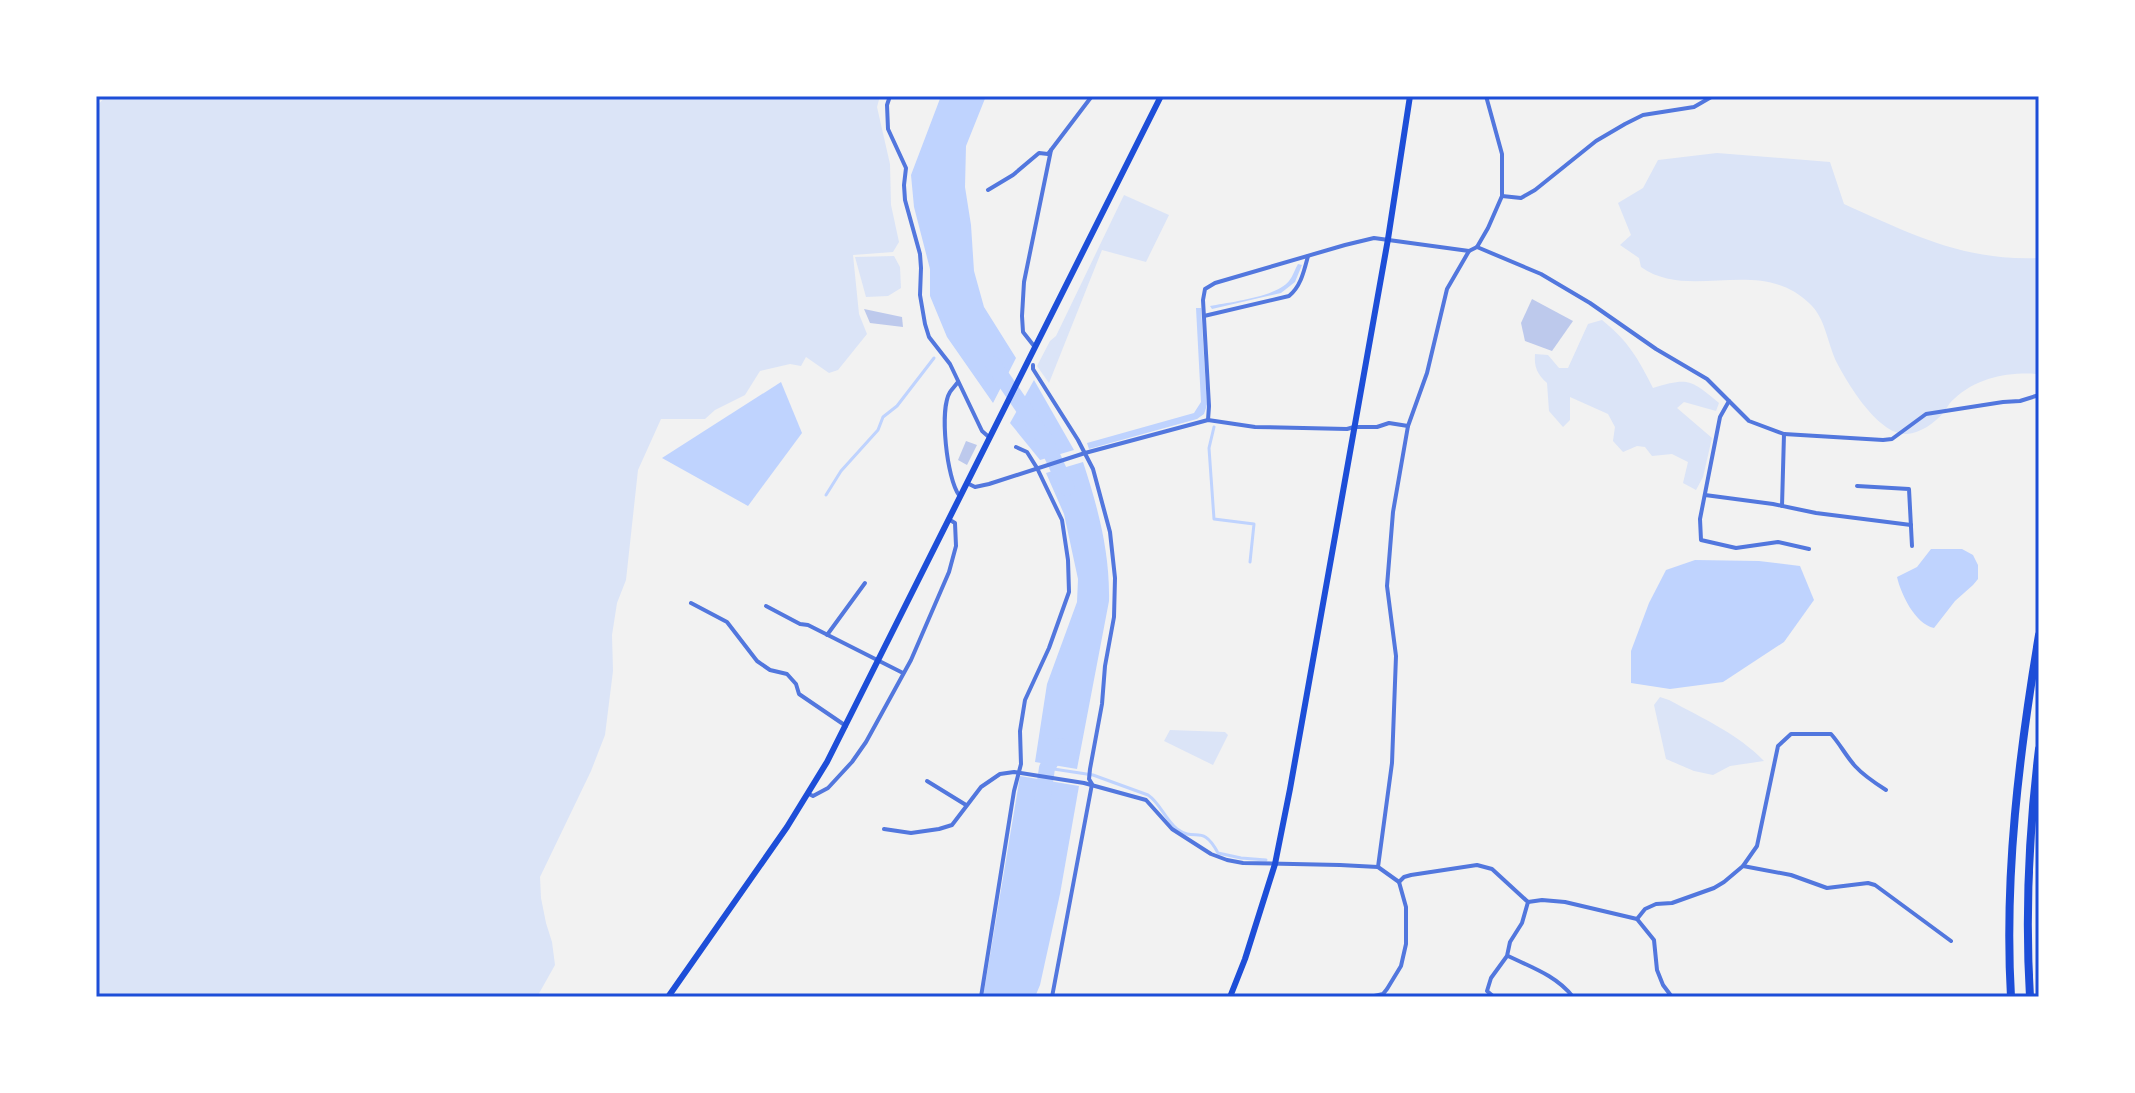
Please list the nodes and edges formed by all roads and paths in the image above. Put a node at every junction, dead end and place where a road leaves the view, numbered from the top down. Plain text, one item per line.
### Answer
1 (890, 96) edge
2 (1092, 96) edge
3 (1161, 96) edge
4 (1410, 96) edge
5 (1486, 96) edge
6 (1713, 96) edge
7 (1051, 150) junction
8 (988, 190) dead end
9 (1502, 196) junction
10 (1388, 239) junction
11 (1477, 247) junction
12 (1469, 251) junction
13 (1308, 256) junction
14 (1204, 316) junction
15 (1036, 347) junction
16 (1030, 365) junction
17 (958, 382) junction
18 (2039, 395) edge
19 (1729, 400) junction
20 (1208, 420) junction
21 (1408, 426) junction
22 (1354, 427) junction
23 (1784, 434) junction
24 (990, 438) junction
25 (1016, 447) dead end
26 (1083, 454) junction
27 (1039, 467) junction
28 (967, 483) junction
29 (1857, 486) dead end
30 (1705, 495) junction
31 (961, 497) junction
32 (1782, 506) junction
33 (950, 520) junction
34 (1911, 525) junction
35 (1912, 546) dead end
36 (1809, 549) dead end
37 (865, 583) dead end
38 (691, 603) dead end
39 (766, 606) dead end
40 (827, 635) junction
41 (2039, 635) edge
42 (878, 662) junction
43 (903, 673) junction
44 (846, 726) junction
45 (2039, 749) edge
46 (1020, 773) junction
47 (927, 781) dead end
48 (1089, 782) junction
49 (1886, 790) dead end
50 (809, 794) junction
51 (966, 805) junction
52 (884, 829) dead end
53 (1275, 864) junction
54 (1743, 866) junction
55 (1378, 867) junction
56 (1399, 882) junction
57 (1528, 902) junction
58 (1637, 919) junction
59 (1951, 941) dead end
60 (1507, 956) junction
61 (668, 997) edge
62 (981, 997) edge
63 (1052, 997) edge
64 (1230, 997) edge
65 (1370, 997) edge
66 (1494, 997) edge
67 (1573, 997) edge
68 (1672, 997) edge
69 (2011, 997) edge
70 (2030, 997) edge

1 - 17 street
2 - 7 street
3 - 15 main road
4 - 10 main road
5 - 9 street
6 - 9 street
7 - 8 street
7 - 15 street
9 - 11 street
10 - 12 street
10 - 13 street
10 - 22 main road
11 - 12 street
11 - 19 street
12 - 21 street
13 - 14 street
13 - 14 street
14 - 20 street
15 - 16 main road
16 - 24 main road
16 - 26 street
17 - 24 street
17 - 31 street
18 - 23 street
19 - 23 street
19 - 30 street
20 - 22 street
20 - 26 street
21 - 22 street
21 - 55 street
22 - 53 main road
23 - 32 street
24 - 28 main road
25 - 27 street
26 - 27 street
26 - 48 street
27 - 28 street
27 - 46 street
28 - 31 main road
29 - 34 street
30 - 32 street
30 - 36 street
31 - 33 main road
32 - 34 street
33 - 42 main road
33 - 43 street
34 - 35 street
37 - 40 street
38 - 44 street
39 - 40 street
40 - 42 street
41 - 69 highway
42 - 43 street
42 - 44 main road
43 - 50 street
44 - 50 main road
45 - 70 highway
46 - 48 street
46 - 51 street
46 - 62 street
47 - 51 street
48 - 53 street
48 - 63 street
49 - 54 street
50 - 61 main road
51 - 52 street
53 - 55 street
53 - 64 main road
54 - 58 street
54 - 59 street
55 - 56 street
56 - 57 street
56 - 65 street
57 - 58 street
57 - 60 street
58 - 68 street
60 - 66 street
60 - 67 street

